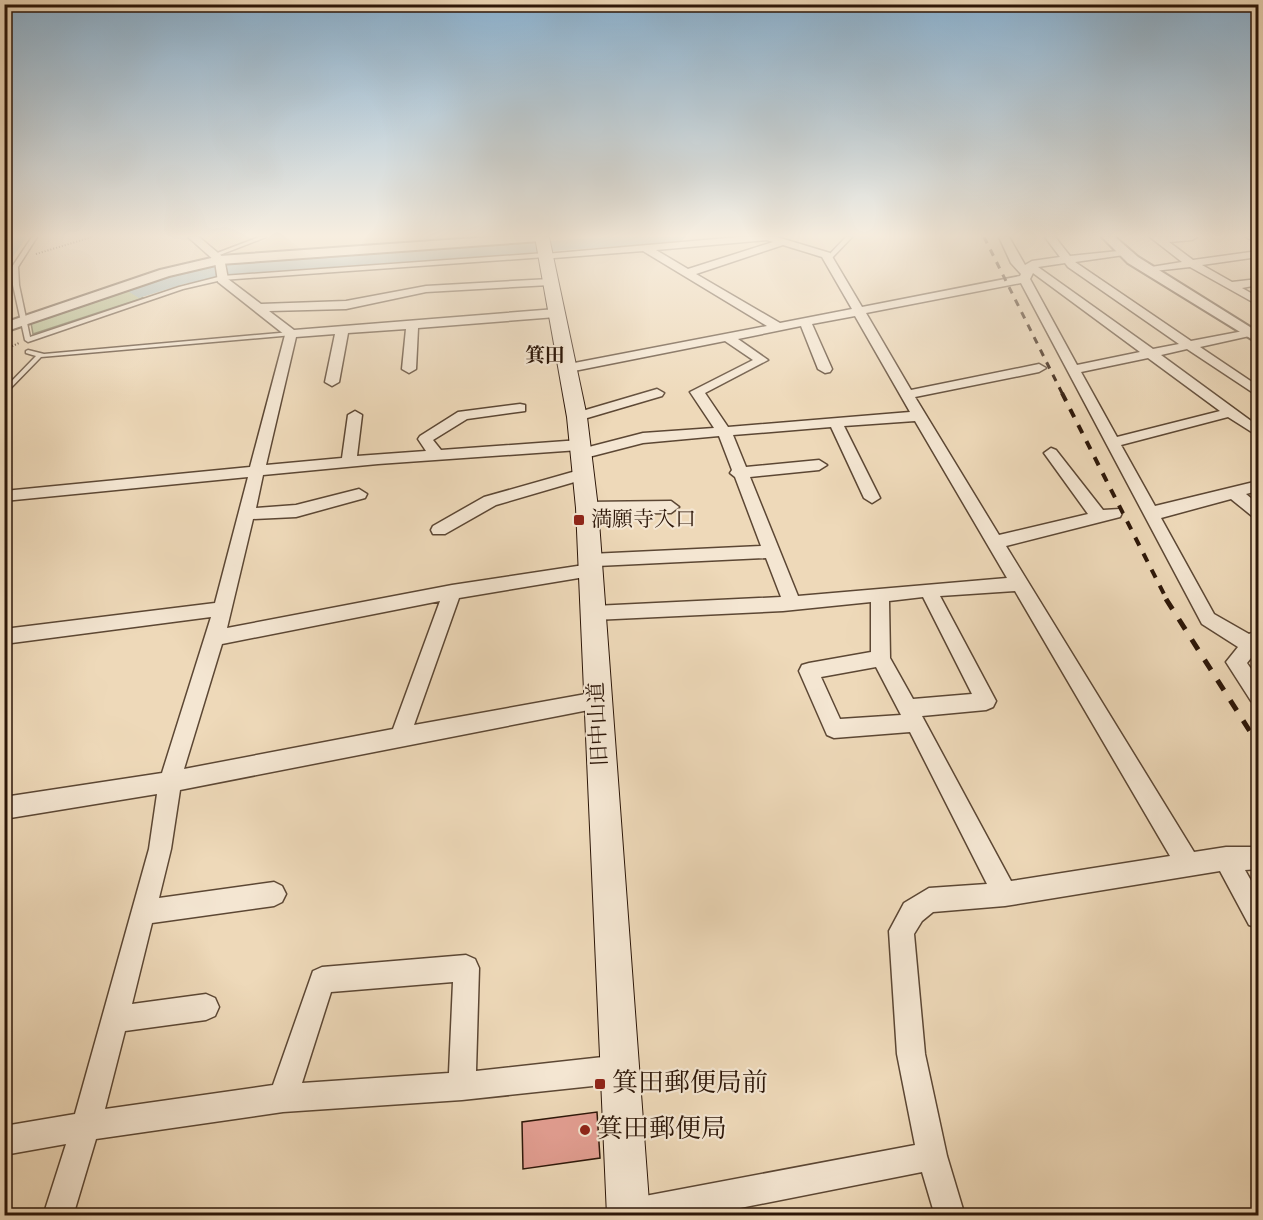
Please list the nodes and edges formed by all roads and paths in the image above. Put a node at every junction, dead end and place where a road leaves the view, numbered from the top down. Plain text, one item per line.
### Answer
1 (15, 294) edge
2 (104, 294) edge
3 (166, 294) edge
4 (246, 294) edge
5 (401, 294) edge
6 (552, 294) edge
7 (721, 294) edge
8 (849, 294) edge
9 (935, 294) edge
10 (1038, 294) edge
11 (1061, 294) edge
12 (1115, 294) edge
13 (1188, 294) edge
14 (1244, 294) edge
15 (1258, 302) edge
16 (260, 308) junction
17 (860, 312) junction
18 (556, 313) junction
19 (806, 323) junction
20 (16, 324) edge
21 (412, 324) junction
22 (779, 328) junction
23 (342, 330) junction
24 (291, 334) junction
25 (1254, 335) edge
26 (727, 338) junction
27 (1186, 344) junction
28 (30, 347) junction
29 (4, 350) edge
30 (1150, 352) junction
31 (569, 368) junction
32 (1039, 368) dead end
33 (409, 369) dead end
34 (825, 369) dead end
35 (1074, 370) junction
36 (332, 382) dead end
37 (1258, 392) edge
38 (4, 393) edge
39 (657, 393) dead end
40 (907, 395) junction
41 (520, 408) dead end
42 (1231, 412) junction
43 (355, 415) dead end
44 (919, 416) junction
45 (836, 422) junction
46 (1258, 432) edge
47 (725, 433) junction
48 (1111, 443) junction
49 (581, 448) junction
50 (1051, 453) dead end
51 (436, 454) junction
52 (349, 461) junction
53 (819, 465) dead end
54 (257, 470) junction
55 (738, 473) junction
56 (1258, 486) edge
57 (1234, 493) junction
58 (359, 495) dead end
59 (4, 496) edge
60 (872, 498) dead end
61 (671, 507) dead end
62 (587, 508) junction
63 (1148, 512) junction
64 (1258, 512) edge
65 (245, 514) junction
66 (439, 530) dead end
67 (996, 542) junction
68 (771, 552) junction
69 (591, 565) junction
70 (1022, 584) junction
71 (928, 590) junction
72 (452, 592) junction
73 (880, 594) junction
74 (792, 603) junction
75 (221, 609) junction
76 (594, 613) junction
77 (4, 637) edge
78 (215, 638) junction
79 (1255, 641) edge
80 (881, 658) junction
81 (1258, 695) edge
82 (597, 701) junction
83 (911, 716) junction
84 (400, 736) junction
85 (170, 781) junction
86 (4, 808) edge
87 (1258, 858) edge
88 (1226, 859) junction
89 (1189, 866) junction
90 (274, 894) dead end
91 (1005, 894) junction
92 (143, 912) junction
93 (1258, 916) edge
94 (206, 1007) dead end
95 (114, 1019) junction
96 (621, 1069) junction
97 (462, 1086) junction
98 (283, 1098) junction
99 (86, 1126) junction
100 (4, 1142) edge
101 (932, 1156) junction
102 (58, 1215) edge
103 (629, 1215) edge
104 (950, 1215) edge

1 - 20 lane
2 - 20 street
3 - 28 lane
4 - 16 street
5 - 16 street
6 - 18 main road, 旧中山道
7 - 22 street
8 - 17 street
9 - 17 street
10 - 35 street
11 - 30 street
12 - 27 street
13 - 25 street
14 - 15 street
16 - 24 street
17 - 19 street
17 - 40 street
18 - 21 street
18 - 31 main road, 旧中山道
19 - 22 street
19 - 34 street
20 - 28 lane
21 - 23 street
21 - 33 street
22 - 26 street
23 - 24 street
23 - 36 street
24 - 28 lane
24 - 54 street
25 - 27 street
26 - 31 street
26 - 47 street
27 - 30 street
27 - 37 street
28 - 29 path
28 - 38 lane
30 - 35 street
30 - 42 street
31 - 49 main road, 旧中山道
32 - 40 street
35 - 48 street
39 - 49 street
40 - 44 street
41 - 51 street
42 - 46 street
42 - 48 street
43 - 52 street
44 - 45 street
44 - 67 street
45 - 47 street
45 - 60 street
47 - 49 street
47 - 55 street
48 - 63 street
49 - 51 street
49 - 62 main road, 旧中山道
49 - 66 street
50 - 67 street
51 - 52 street
52 - 54 street
53 - 55 street
54 - 59 street
54 - 65 street
55 - 68 street
56 - 57 street
57 - 63 street
57 - 64 street
58 - 65 street
61 - 62 street
62 - 69 main road, 旧中山道
63 - 79 street
65 - 75 street
67 - 70 street
68 - 69 street
68 - 74 street
69 - 72 street
69 - 76 main road, 旧中山道
70 - 71 street
70 - 89 street
71 - 73 street
71 - 83 street
72 - 78 street
72 - 84 street
73 - 74 street
73 - 80 street
74 - 76 street
75 - 77 street
75 - 78 street
76 - 82 main road, 旧中山道
78 - 85 street
79 - 81 street
80 - 83 street
80 - 83 street
82 - 84 street
82 - 96 main road, 旧中山道
83 - 91 street
84 - 85 street
85 - 86 street
85 - 92 street
87 - 88 street
88 - 89 street
88 - 93 street
89 - 91 street
90 - 92 street
91 - 101 street
92 - 95 street
94 - 95 street
95 - 99 street
96 - 97 street
96 - 103 main road, 旧中山道
97 - 98 street
97 - 98 street
98 - 99 street
99 - 100 street
99 - 102 street
101 - 103 street
101 - 104 street

